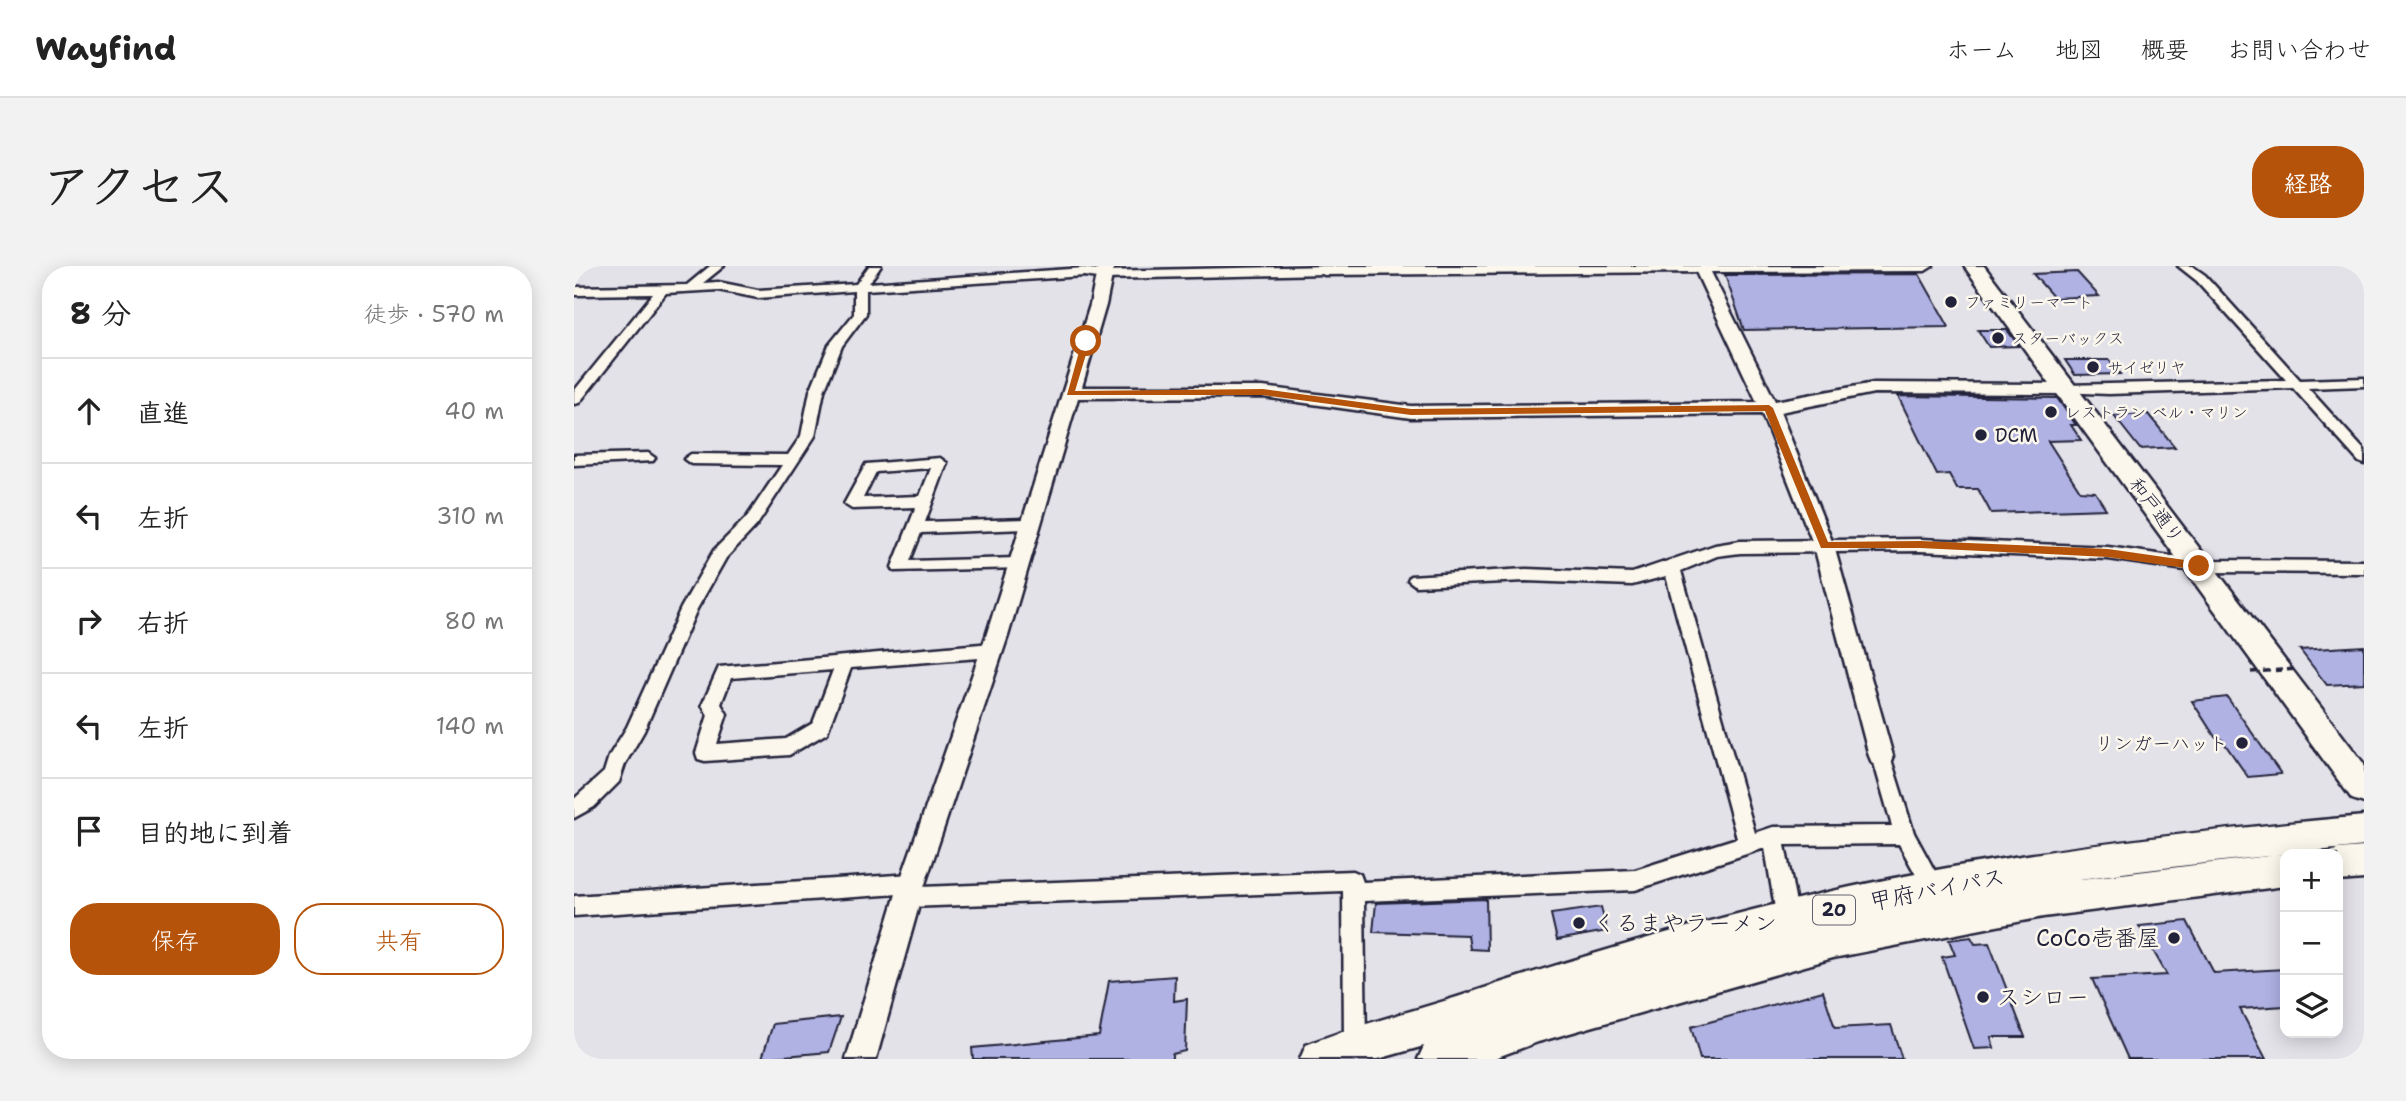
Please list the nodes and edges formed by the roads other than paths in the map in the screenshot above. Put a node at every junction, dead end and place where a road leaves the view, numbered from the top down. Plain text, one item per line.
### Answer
1 (718, 266) edge
2 (875, 266) edge
3 (1924, 266) edge
4 (1974, 266) edge
5 (2184, 266) edge
6 (1323, 268) edge
7 (1702, 269) junction
8 (1105, 271) edge
9 (692, 286) junction
10 (860, 287) junction
11 (662, 290) junction
12 (574, 291) edge
13 (2364, 382) edge
14 (2295, 384) junction
15 (2064, 389) junction
16 (1070, 393) junction
17 (574, 400) edge
18 (1769, 408) junction
19 (648, 458) dead end
20 (691, 459) dead end
21 (2364, 459) edge
22 (574, 460) edge
23 (792, 460) junction
24 (925, 501) junction
25 (1030, 524) junction
26 (915, 528) junction
27 (1824, 546) junction
28 (1017, 564) junction
29 (2199, 566) junction
30 (2364, 567) edge
31 (1672, 568) junction
32 (1416, 580) dead end
33 (992, 650) junction
34 (845, 662) junction
35 (1881, 756) joint
36 (2364, 789) edge
37 (574, 809) edge
38 (2364, 831) edge
39 (1905, 835) junction
40 (1773, 836) junction
41 (1748, 842) junction
42 (2364, 863) edge
43 (2343, 865) edge
44 (2280, 871) edge
45 (1934, 888) junction
46 (910, 890) junction
47 (1353, 892) junction
48 (574, 906) edge
49 (1788, 920) junction
50 (1355, 1045) junction
51 (861, 1059) edge
52 (1320, 1059) edge
53 (1438, 1059) edge

1 - 9 street
2 - 10 street
3 - 7 street
4 - 15 highway, 和戸通り
5 - 14 street
6 - 7 street
6 - 8 street
7 - 18 street
8 - 10 street
8 - 16 street
9 - 10 street
9 - 11 street
10 - 23 street
11 - 12 street
11 - 17 street
13 - 14 street
14 - 15 street
14 - 21 street
15 - 18 street
15 - 29 highway, 和戸通り
16 - 18 street
16 - 25 street
18 - 27 street
19 - 22 street
20 - 23 street
23 - 37 street
24 - 24 street
24 - 26 street
25 - 26 street
25 - 28 street
26 - 28 street
27 - 29 street
27 - 31 street
27 - 35 street
28 - 33 street
29 - 30 street
29 - 36 highway, 和戸通り
31 - 32 street
31 - 41 street
33 - 34 street
33 - 46 street
34 - 34 street
35 - 39 street
38 - 45 highway, 甲府バイパス / 20
39 - 40 street
39 - 45 street
40 - 41 street
40 - 49 street
41 - 47 street
42 - 43 highway
44 - 53 highway, 甲府バイパス / 20
45 - 49 highway, 甲府バイパス / 20
46 - 47 street
46 - 48 street
46 - 51 street
47 - 50 street
49 - 50 highway, 甲府バイパス / 20
50 - 52 highway, 甲府バイパス / 20

